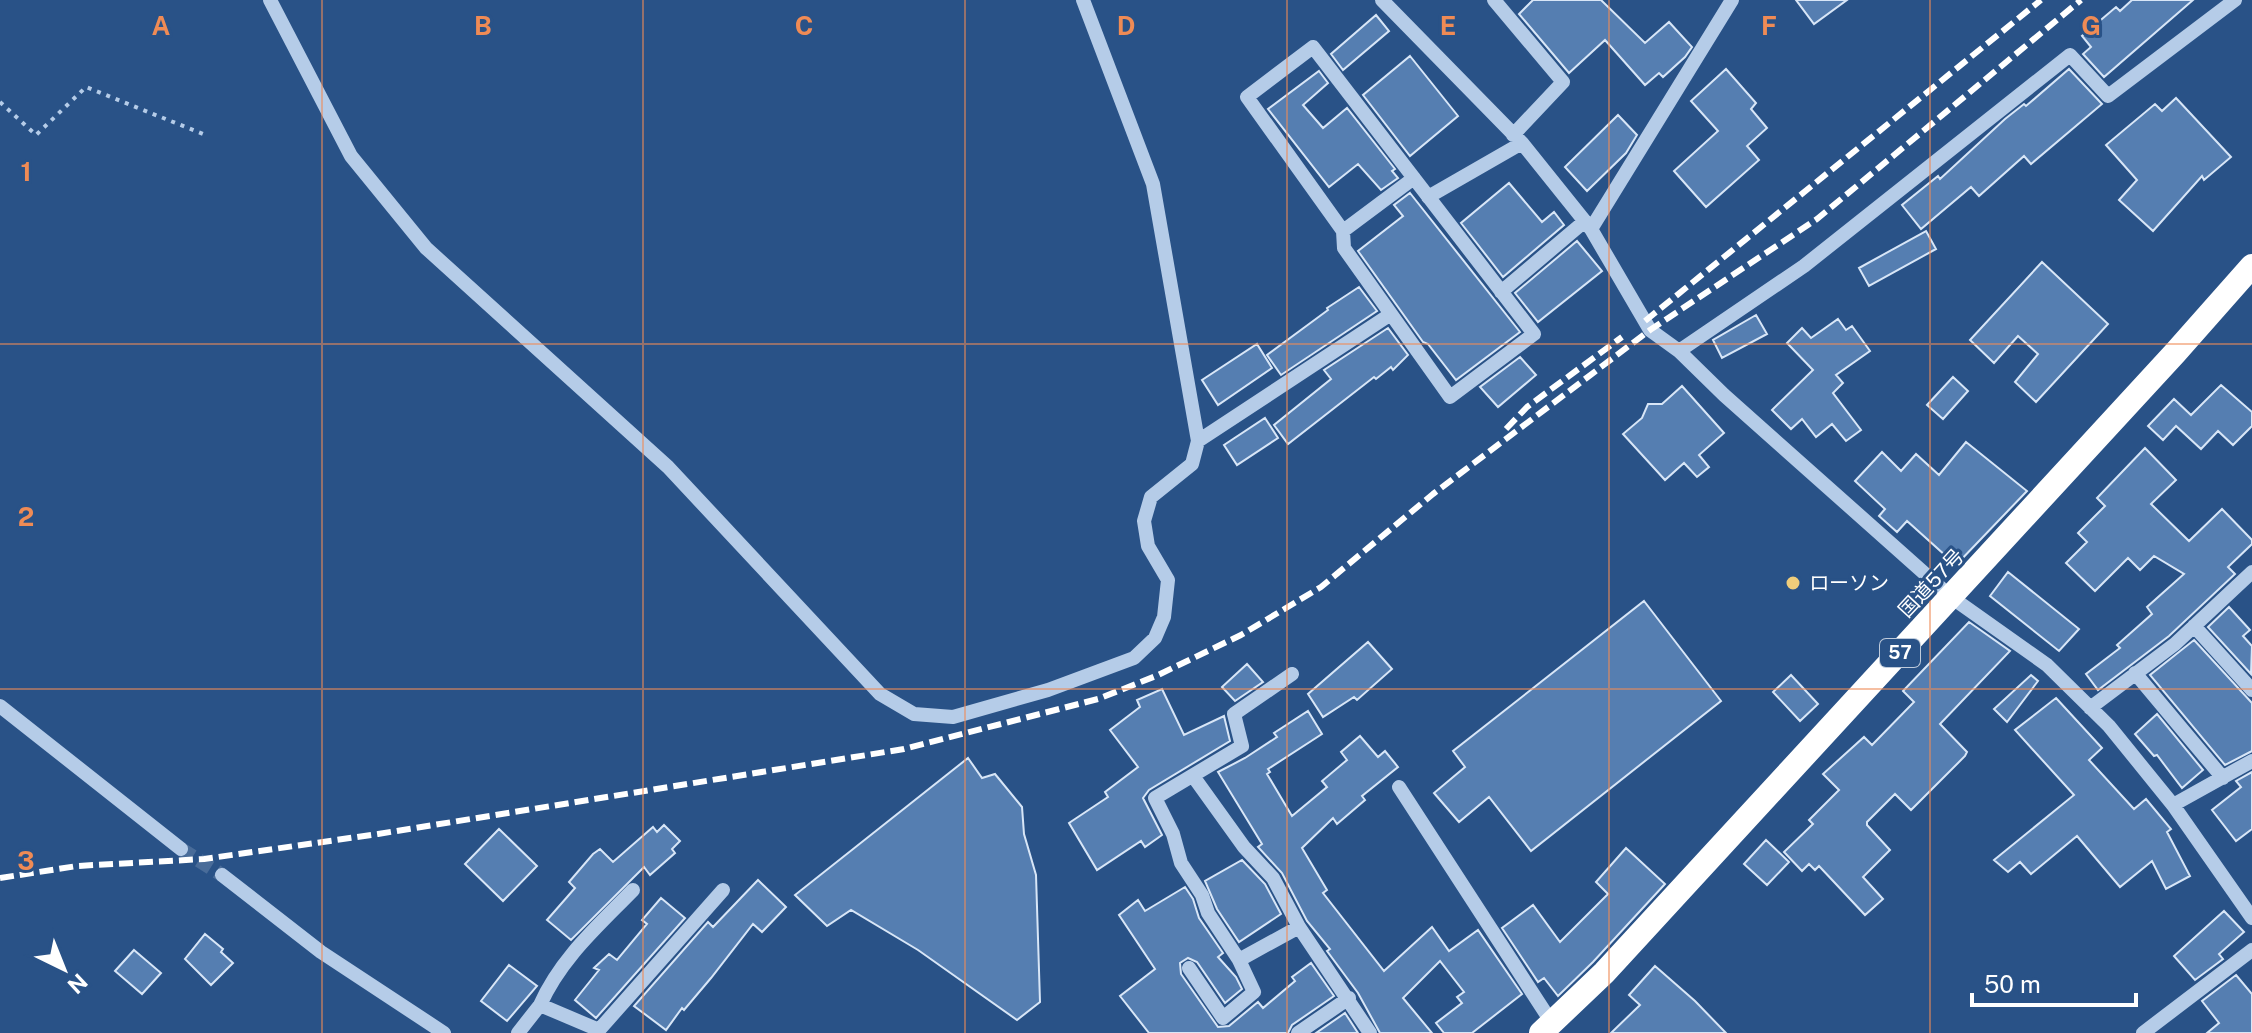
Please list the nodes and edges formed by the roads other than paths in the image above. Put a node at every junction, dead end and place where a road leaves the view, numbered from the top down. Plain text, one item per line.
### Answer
1 (270, 0) edge
2 (1083, 0) edge
3 (1382, 0) edge
4 (1494, 0) edge
5 (1732, 0) edge
6 (2235, 0) edge
7 (1517, 139) junction
8 (1414, 178) junction
9 (1428, 197) junction
10 (1588, 225) junction
11 (1343, 231) junction
12 (2252, 266) edge
13 (1501, 292) junction
14 (1391, 314) junction
15 (1679, 351) junction
16 (1198, 441) junction
17 (2252, 572) edge
18 (1951, 597) junction
19 (2194, 626) junction
20 (2135, 673) junction
21 (1292, 674) dead end
22 (2252, 690) edge
23 (0, 706) edge
24 (2090, 708) junction
25 (2252, 761) edge
26 (1193, 776) junction
27 (2223, 778) junction
28 (1399, 787) dead end
29 (2173, 805) junction
30 (181, 849) tunnel mouth
31 (222, 875) tunnel mouth
32 (633, 890) dead end
33 (723, 890) dead end
34 (2252, 918) edge
35 (1299, 927) junction
36 (2252, 950) edge
37 (1239, 960) junction
38 (1189, 968) dead end
39 (1349, 998) junction
40 (540, 1005) junction
41 (1547, 1028) edge
42 (444, 1033) edge
43 (518, 1033) edge
44 (1298, 1033) edge
45 (1370, 1033) edge
46 (2143, 1033) edge

1 - 16 street
2 - 16 street
3 - 7 street
4 - 7 street
5 - 10 street
6 - 15 street
7 - 9 street
7 - 10 street
8 - 9 street
8 - 11 street
8 - 11 street
9 - 13 street
10 - 13 street
10 - 15 street
11 - 14 street
12 - 18 highway, 国道57号 / 57
13 - 14 street
14 - 16 street
15 - 18 street
17 - 19 street
18 - 24 street
18 - 41 highway, 国道57号 / 57
19 - 20 street
19 - 22 street
20 - 24 street
20 - 27 street
21 - 26 street
23 - 30 street
24 - 29 street
25 - 27 street
26 - 35 street
26 - 37 street
27 - 29 street
28 - 41 street
29 - 34 street
31 - 42 street
32 - 40 street
33 - 40 street
35 - 37 street
35 - 39 street
36 - 46 street
37 - 38 street
39 - 44 street
39 - 45 street
40 - 43 street

